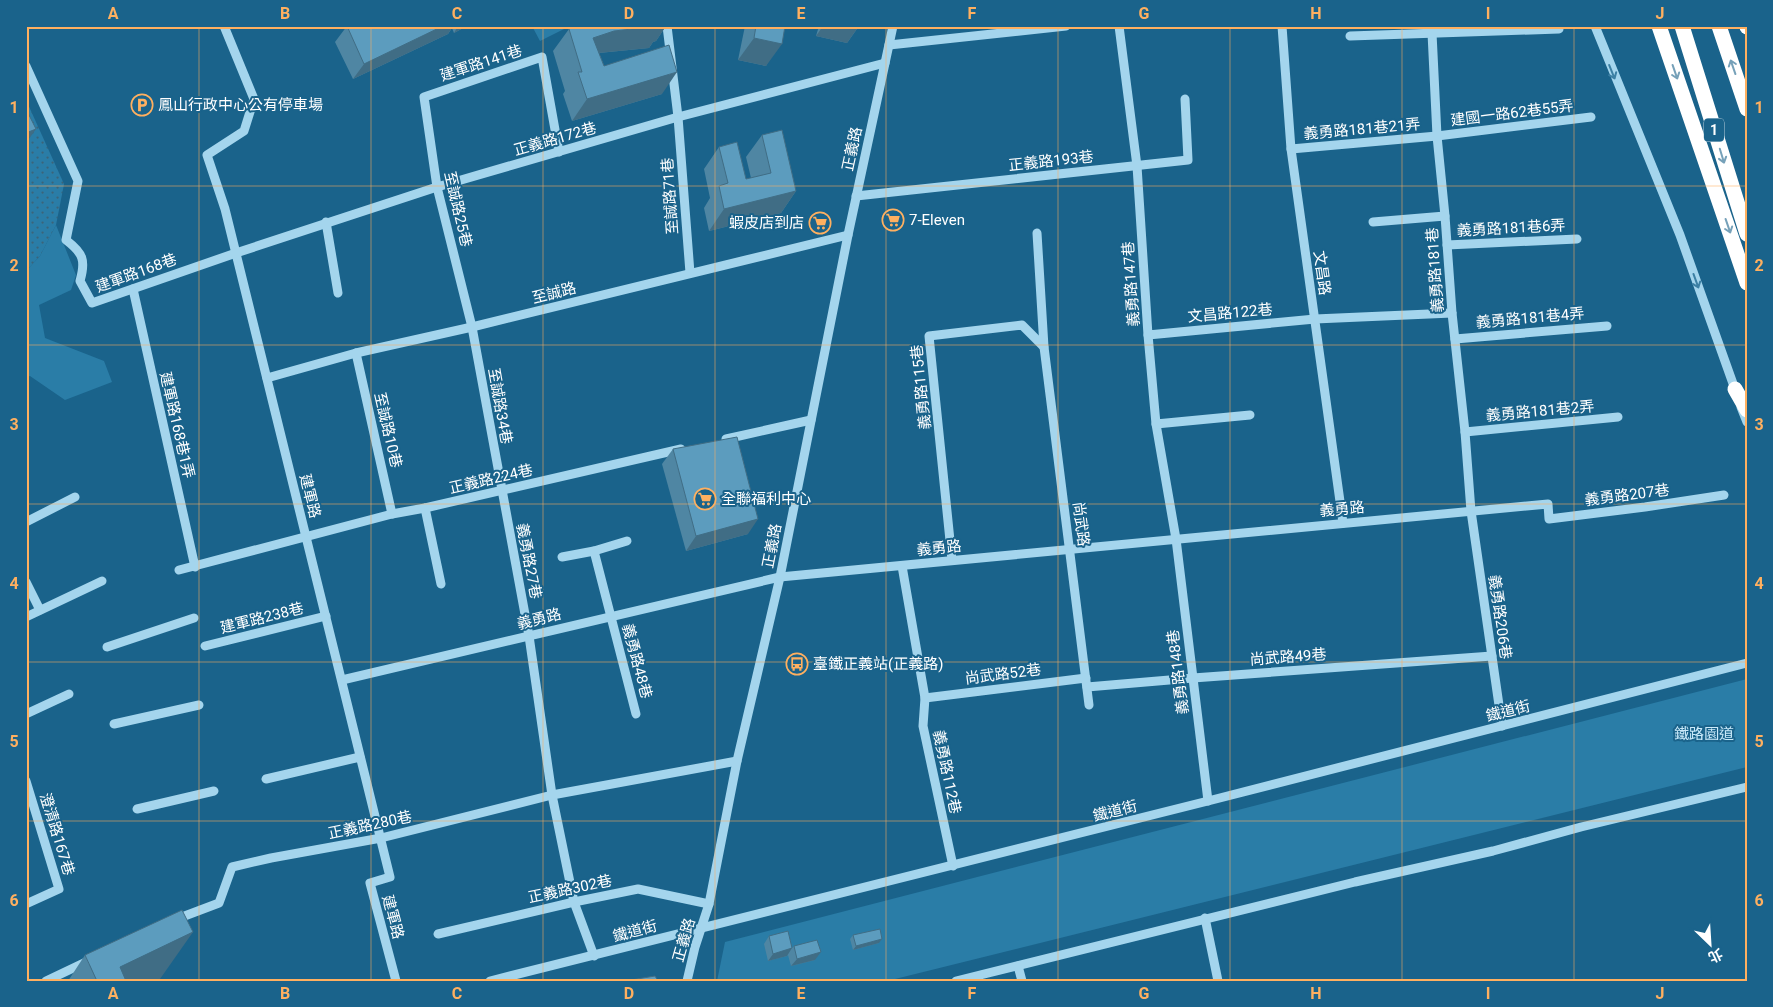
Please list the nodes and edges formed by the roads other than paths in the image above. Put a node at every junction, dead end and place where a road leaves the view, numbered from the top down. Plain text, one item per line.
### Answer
1 (224, 26) edge
2 (668, 26) edge
3 (893, 26) edge
4 (1066, 26) edge
5 (1119, 26) edge
6 (1282, 26) edge
7 (1595, 26) edge
8 (1660, 26) edge
9 (1682, 26) edge
10 (1719, 26) edge
11 (1559, 29) dead end
12 (1431, 30) edge
13 (1350, 36) dead end
14 (889, 45) junction
15 (885, 63) junction
16 (26, 66) edge
17 (424, 97) joint
18 (1185, 99) dead end
19 (1747, 109) edge
20 (678, 117) junction
21 (1591, 117) dead end
22 (1436, 136) junction
23 (1290, 149) junction
24 (559, 152) junction
25 (1137, 166) junction
26 (437, 187) junction
27 (856, 196) junction
28 (1445, 216) junction
29 (326, 222) junction
30 (1373, 222) dead end
31 (1037, 233) dead end
32 (1747, 234) edge
33 (848, 235) junction
34 (1576, 239) dead end
35 (1447, 245) junction
36 (236, 252) junction
37 (690, 274) junction
38 (1747, 283) edge
39 (132, 288) junction
40 (338, 293) dead end
41 (1452, 313) junction
42 (1314, 319) junction
43 (1607, 326) dead end
44 (472, 327) junction
45 (1148, 335) junction
46 (1455, 339) junction
47 (1044, 347) junction
48 (356, 353) junction
49 (267, 378) junction
50 (1735, 389) junction
51 (1747, 410) edge
52 (1250, 415) dead end
53 (1618, 417) dead end
54 (811, 420) junction
55 (1747, 422) edge
56 (1156, 424) junction
57 (1465, 432) junction
58 (712, 442) edge
59 (693, 447) edge
60 (501, 490) junction
61 (1724, 495) dead end
62 (75, 497) dead end
63 (1548, 504) joint
64 (425, 508) junction
65 (1471, 511) junction
66 (392, 514) junction
67 (26, 522) edge
68 (1343, 523) junction
69 (306, 537) junction
70 (1176, 539) junction
71 (627, 541) dead end
72 (1070, 549) junction
73 (594, 551) junction
74 (562, 557) dead end
75 (952, 560) junction
76 (195, 566) junction
77 (902, 566) junction
78 (179, 570) dead end
79 (780, 577) junction
80 (102, 581) dead end
81 (26, 582) edge
82 (441, 584) dead end
83 (40, 610) junction
84 (326, 616) junction
85 (610, 616) junction
86 (26, 617) edge
87 (194, 618) dead end
88 (529, 636) junction
89 (205, 646) dead end
90 (107, 647) dead end
91 (1492, 656) junction
92 (1747, 663) edge
93 (1193, 678) junction
94 (342, 680) junction
95 (1086, 683) junction
96 (69, 694) dead end
97 (924, 698) junction
98 (1089, 704) dead end
99 (199, 705) dead end
100 (26, 714) edge
101 (636, 714) dead end
102 (114, 724) dead end
103 (1502, 726) junction
104 (360, 757) junction
105 (737, 761) junction
106 (266, 779) dead end
107 (26, 781) edge
108 (1747, 787) edge
109 (214, 791) dead end
110 (552, 795) junction
111 (1208, 802) junction
112 (30, 807) edge
113 (137, 809) dead end
114 (381, 838) junction
115 (953, 866) junction
116 (574, 902) junction
117 (26, 904) edge
118 (709, 904) junction
119 (1205, 918) junction
120 (170, 922) edge
121 (702, 928) junction
122 (438, 934) dead end
123 (99, 956) edge
124 (594, 956) junction
125 (1018, 966) junction
126 (46, 981) edge
127 (396, 981) edge
128 (490, 981) edge
129 (687, 981) edge
130 (956, 981) edge
131 (1022, 981) edge
132 (1218, 981) edge

1 - 36 street, 建軍路
2 - 20 street, 至誠路71巷
3 - 14 street, 正義路
4 - 14 street
5 - 25 street, 義勇路147巷
6 - 23 street, 文昌路
7 -> 50 street
8 -> 38 highway
9 -> 32 highway, 1
19 -> 10 highway
11 - 12 street
12 - 13 street
12 - 22 street, 義勇路181巷
14 - 15 street, 正義路
15 - 20 street, 正義路172巷
15 - 27 street, 正義路
16 - 39 street, 建軍路168巷
17 - 24 street, 建軍路141巷
17 - 26 street, 至誠路25巷
18 - 25 street, 正義路193巷
20 - 24 street, 正義路172巷
20 - 37 street, 至誠路71巷
21 - 22 street, 建國一路62巷55弄
22 - 23 street, 義勇路181巷21弄
22 - 28 street, 義勇路181巷
23 - 42 street, 文昌路
24 - 26 street, 正義路172巷
25 - 27 street, 正義路193巷
25 - 45 street, 義勇路147巷
26 - 29 street, 正義路172巷
26 - 44 street, 至誠路25巷
27 - 33 street, 正義路
28 - 30 street
28 - 35 street, 義勇路181巷
29 - 36 street, 正義路172巷
29 - 40 street
31 - 47 street, 尚武路
33 - 37 street, 至誠路
33 - 54 street, 正義路
34 - 35 street, 義勇路181巷6弄
35 - 41 street, 義勇路181巷
36 - 39 street, 建軍路168巷
36 - 49 street, 建軍路
37 - 44 street, 至誠路
39 - 76 street, 建軍路168巷1弄
41 - 42 street, 文昌路122巷
41 - 46 street, 義勇路181巷
42 - 45 street, 文昌路122巷
42 - 68 street, 文昌路
43 - 46 street, 義勇路181巷4弄
44 - 48 street, 至誠路
44 - 60 street, 至誠路34巷
45 - 56 street, 義勇路147巷
46 - 57 street, 義勇路181巷
47 - 72 street, 尚武路
47 - 75 street, 義勇路115巷
48 - 49 street, 至誠路
48 - 66 street, 至誠路10巷
49 - 69 street, 建軍路
50 - 51 highway
50 - 55 street
52 - 56 street
53 - 57 street, 義勇路181巷2弄
54 - 58 street
54 - 79 street, 正義路
56 - 70 street, 義勇路147巷
57 - 65 street, 義勇路181巷
59 - 60 street, 正義路224巷
60 - 64 street, 正義路224巷
60 - 88 street, 義勇路27巷
61 - 63 street, 義勇路207巷
62 - 67 street
63 - 65 street, 義勇路
64 - 66 street, 正義路224巷
64 - 82 street
65 - 68 street, 義勇路
65 - 91 street, 義勇路206巷
66 - 69 street, 正義路224巷
68 - 70 street, 義勇路
69 - 76 street, 正義路224巷
69 - 84 street, 建軍路
70 - 72 street, 義勇路
70 - 93 street, 義勇路148巷
71 - 73 street
72 - 75 street, 義勇路
72 - 95 street, 尚武路
73 - 74 street
73 - 85 street, 義勇路48巷
75 - 77 street, 義勇路
76 - 78 street, 正義路224巷
77 - 79 street, 義勇路
77 - 97 street, 義勇路112巷
79 - 85 street, 義勇路
79 - 105 street, 正義路
80 - 83 street
81 - 83 street
83 - 86 street
84 - 89 street, 建軍路238巷
84 - 94 street, 建軍路
85 - 88 street, 義勇路
85 - 101 street, 義勇路48巷
87 - 90 street
88 - 94 street, 義勇路
88 - 110 street, 義勇路27巷
91 - 93 street, 尚武路49巷
91 - 103 street, 義勇路206巷
92 - 103 street, 鐵道街
93 - 95 street, 尚武路49巷
93 - 111 street, 義勇路148巷
94 - 104 street, 建軍路
95 - 97 street, 尚武路52巷
95 - 98 street, 尚武路
96 - 100 street
97 - 115 street, 義勇路112巷
99 - 102 street
103 - 111 street, 鐵道街
104 - 106 street
104 - 114 street, 建軍路
105 - 110 street, 正義路280巷
105 - 118 street, 正義路
107 - 112 street, 澄清路167巷
108 - 119 street
109 - 113 street
110 - 114 street, 正義路280巷
110 - 116 street, 義勇路27巷
111 - 115 street, 鐵道街
112 - 117 street, 澄清路167巷
114 - 120 street, 正義路280巷
114 - 127 street, 建軍路
115 - 121 street, 鐵道街
116 - 118 street, 正義路302巷
116 - 122 street, 正義路302巷
116 - 124 street, 義勇路27巷
118 - 121 street, 正義路
119 - 125 street
119 - 132 street
121 - 124 street, 鐵道街
121 - 129 street, 正義路
123 - 126 street
124 - 128 street, 鐵道街
125 - 130 street
125 - 131 street

